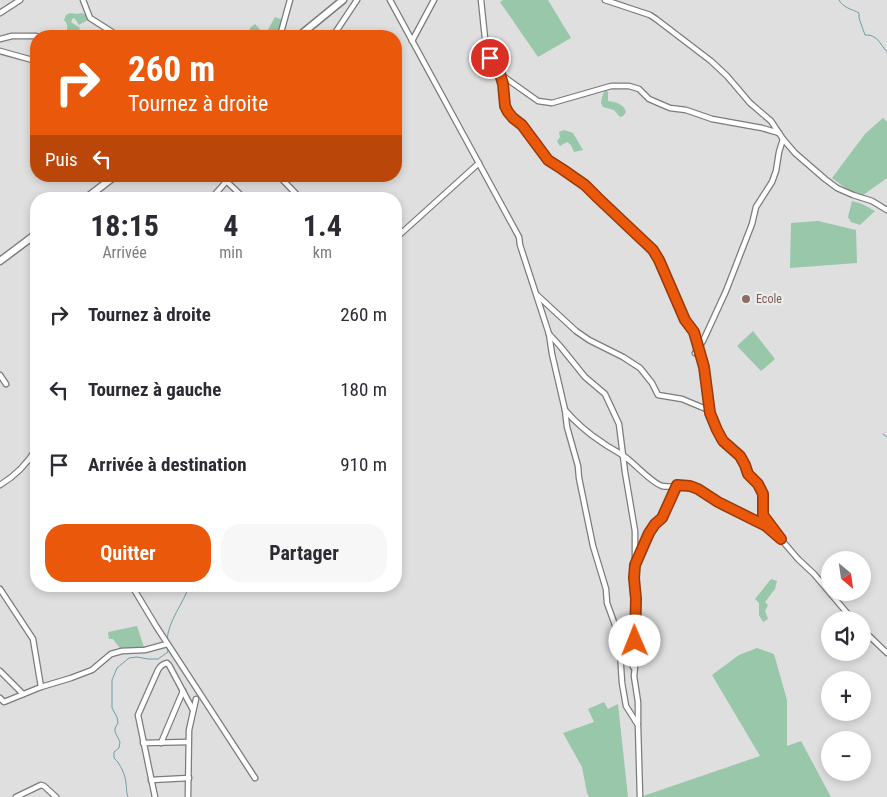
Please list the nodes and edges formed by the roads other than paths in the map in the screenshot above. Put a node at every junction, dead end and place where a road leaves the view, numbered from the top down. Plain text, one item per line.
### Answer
1 (20, 0) edge
2 (84, 0) edge
3 (290, 0) edge
4 (343, 0) edge
5 (357, 0) edge
6 (391, 0) edge
7 (434, 0) edge
8 (480, 0) edge
9 (605, 0) edge
10 (0, 13) edge
11 (109, 30) edge
12 (282, 30) edge
13 (306, 30) edge
14 (337, 30) edge
15 (30, 36) edge
16 (0, 39) edge
17 (412, 41) junction
18 (0, 51) edge
19 (30, 59) edge
20 (500, 74) junction
21 (779, 133) junction
22 (783, 139) junction
23 (479, 163) junction
24 (107, 182) edge
25 (226, 182) joint
26 (285, 182) edge
27 (94, 192) edge
28 (217, 192) edge
29 (237, 192) edge
30 (295, 192) edge
31 (887, 210) edge
32 (402, 233) edge
33 (30, 238) edge
34 (0, 261) edge
35 (536, 295) junction
36 (548, 334) junction
37 (698, 347) junction
38 (694, 353) dead end
39 (0, 375) edge
40 (6, 384) dead end
41 (565, 410) junction
42 (710, 413) junction
43 (623, 456) junction
44 (30, 459) edge
45 (0, 485) edge
46 (677, 485) junction
47 (781, 539) junction
48 (635, 565) junction
49 (0, 589) edge
50 (136, 592) edge
51 (845, 611) edge
52 (619, 636) junction
53 (871, 638) edge
54 (167, 644) junction
55 (887, 653) edge
56 (635, 671) junction
57 (0, 672) edge
58 (41, 687) junction
59 (183, 691) junction
60 (23, 694) junction
61 (0, 698) edge
62 (196, 699) dead end
63 (193, 710) junction
64 (638, 725) junction
65 (188, 742) junction
66 (143, 743) junction
67 (161, 743) junction
68 (189, 778) junction
69 (254, 778) dead end
70 (151, 780) junction
71 (26, 795) edge
72 (16, 797) edge
73 (56, 797) edge
74 (155, 797) edge
75 (188, 797) edge
76 (640, 797) edge

1 - 10 street
2 - 11 street
3 - 12 street
4 - 13 main road
5 - 14 street
6 - 17 street
7 - 17 street
8 - 20 street
9 - 21 street
15 - 16 street
17 - 23 street
18 - 19 street
20 - 21 street
20 - 37 street
21 - 22 street
22 - 31 street
22 - 37 street
23 - 32 street
23 - 35 street
24 - 27 main road
25 - 28 street
25 - 29 street
26 - 30 street
33 - 34 main road
35 - 36 street
35 - 42 street
36 - 41 street
36 - 43 street
37 - 38 street
37 - 42 street
39 - 40 street
41 - 43 street
41 - 52 street
42 - 47 street
43 - 46 street
43 - 48 street
44 - 45 street
46 - 47 street
46 - 48 street
47 - 51 street
48 - 56 street
49 - 58 street
50 - 54 street
52 - 56 street
52 - 64 street
53 - 55 street
54 - 58 street
54 - 69 street
56 - 64 street
57 - 60 street
58 - 60 street
59 - 63 street
59 - 66 street
59 - 67 street
60 - 61 street
62 - 63 street
63 - 65 street
64 - 76 street
65 - 67 street
65 - 68 street
66 - 67 street
66 - 70 street
68 - 70 street
68 - 75 street
70 - 74 street
71 - 72 street
71 - 73 street

